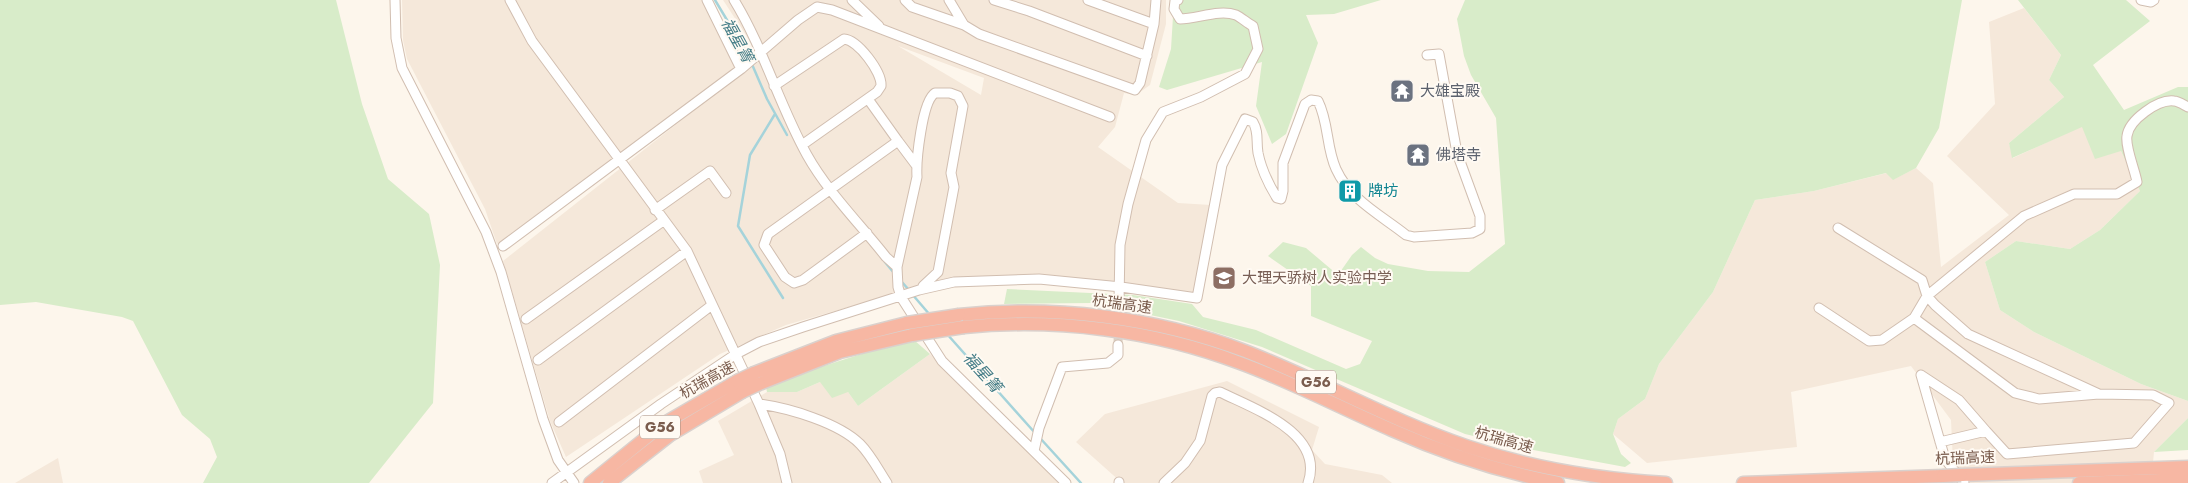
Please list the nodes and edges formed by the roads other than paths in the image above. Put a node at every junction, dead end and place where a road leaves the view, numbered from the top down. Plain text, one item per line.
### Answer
1 (395, 0) edge
2 (510, 0) edge
3 (707, 0) edge
4 (734, 0) edge
5 (852, 0) edge
6 (905, 0) edge
7 (949, 0) edge
8 (994, 0) edge
9 (1088, 0) edge
10 (1156, 0) edge
11 (1178, 0) edge
12 (2142, 0) edge
13 (2154, 0) edge
14 (1154, 24) junction
15 (964, 25) junction
16 (881, 29) junction
17 (757, 54) junction
18 (1427, 55) dead end
19 (1146, 56) junction
20 (743, 67) junction
21 (774, 86) junction
22 (868, 99) junction
23 (2188, 107) edge
24 (1110, 117) dead end
25 (898, 141) junction
26 (802, 145) junction
27 (620, 161) junction
28 (916, 165) junction
29 (831, 189) junction
30 (726, 193) dead end
31 (655, 210) junction
32 (663, 221) junction
33 (1838, 228) dead end
34 (867, 233) junction
35 (503, 246) dead end
36 (687, 251) junction
37 (897, 267) junction
38 (1121, 287) junction
39 (919, 290) junction
40 (904, 296) junction
41 (1927, 296) junction
42 (1119, 302) tunnel mouth
43 (712, 305) junction
44 (1819, 308) dead end
45 (1914, 318) junction
46 (526, 319) dead end
47 (961, 321) junction
48 (1118, 345) tunnel mouth
49 (736, 354) junction
50 (538, 360) dead end
51 (739, 387) junction
52 (2099, 394) junction
53 (759, 404) junction
54 (559, 422) dead end
55 (1986, 431) junction
56 (1940, 442) junction
57 (1035, 447) junction
58 (2188, 466) edge
59 (565, 473) junction
60 (1963, 479) edge
61 (2188, 479) edge
62 (552, 483) edge
63 (574, 483) edge
64 (590, 483) edge
65 (608, 483) edge
66 (787, 483) edge
67 (887, 483) edge
68 (1066, 483) edge
69 (1164, 483) edge
70 (1308, 483) edge
71 (1558, 483) edge
72 (1666, 483) edge
73 (1743, 483) edge
74 (2079, 483) edge

1 - 59 street
2 - 27 street
3 - 20 street
4 - 17 street
5 - 16 street
6 - 15 street
7 - 15 street
8 - 19 street
9 - 14 street
10 - 14 street
11 - 38 street
12 - 13 street
14 - 19 street
15 - 19 street
16 - 17 street
16 - 24 street
17 - 20 street
17 - 21 street
18 - 38 street
20 - 27 street
21 - 22 street
21 - 26 street
22 - 25 street
22 - 26 street
23 - 41 street
25 - 28 street
25 - 29 street
26 - 29 street
27 - 31 street
27 - 35 street
28 - 37 street
28 - 39 street
29 - 34 street
29 - 34 street
30 - 31 street
31 - 32 street
32 - 36 street
32 - 46 street
33 - 41 street
34 - 37 street
36 - 43 street
36 - 50 street
37 - 40 street
38 - 39 street
38 - 42 street
39 - 40 street
40 - 49 street
40 - 57 street
41 - 45 street
41 - 52 street
43 - 49 street
43 - 54 street
44 - 45 street
45 - 52 street
47 - 51 highway, 杭瑞高速 / G56, bridge
47 - 71 highway, 杭瑞高速 / G56
47 - 72 highway, 杭瑞高速 / G56
48 - 57 street
49 - 53 street
49 - 59 street
51 - 64 highway, 杭瑞高速 / G56
51 - 65 highway, 杭瑞高速 / G56
52 - 55 street
53 - 66 street
53 - 67 street
55 - 56 street
55 - 56 street
56 - 60 street
57 - 68 street
58 - 60 highway, 杭瑞高速
59 - 62 street
59 - 63 street
60 - 73 highway, 杭瑞高速, bridge
61 - 74 highway
69 - 70 street

